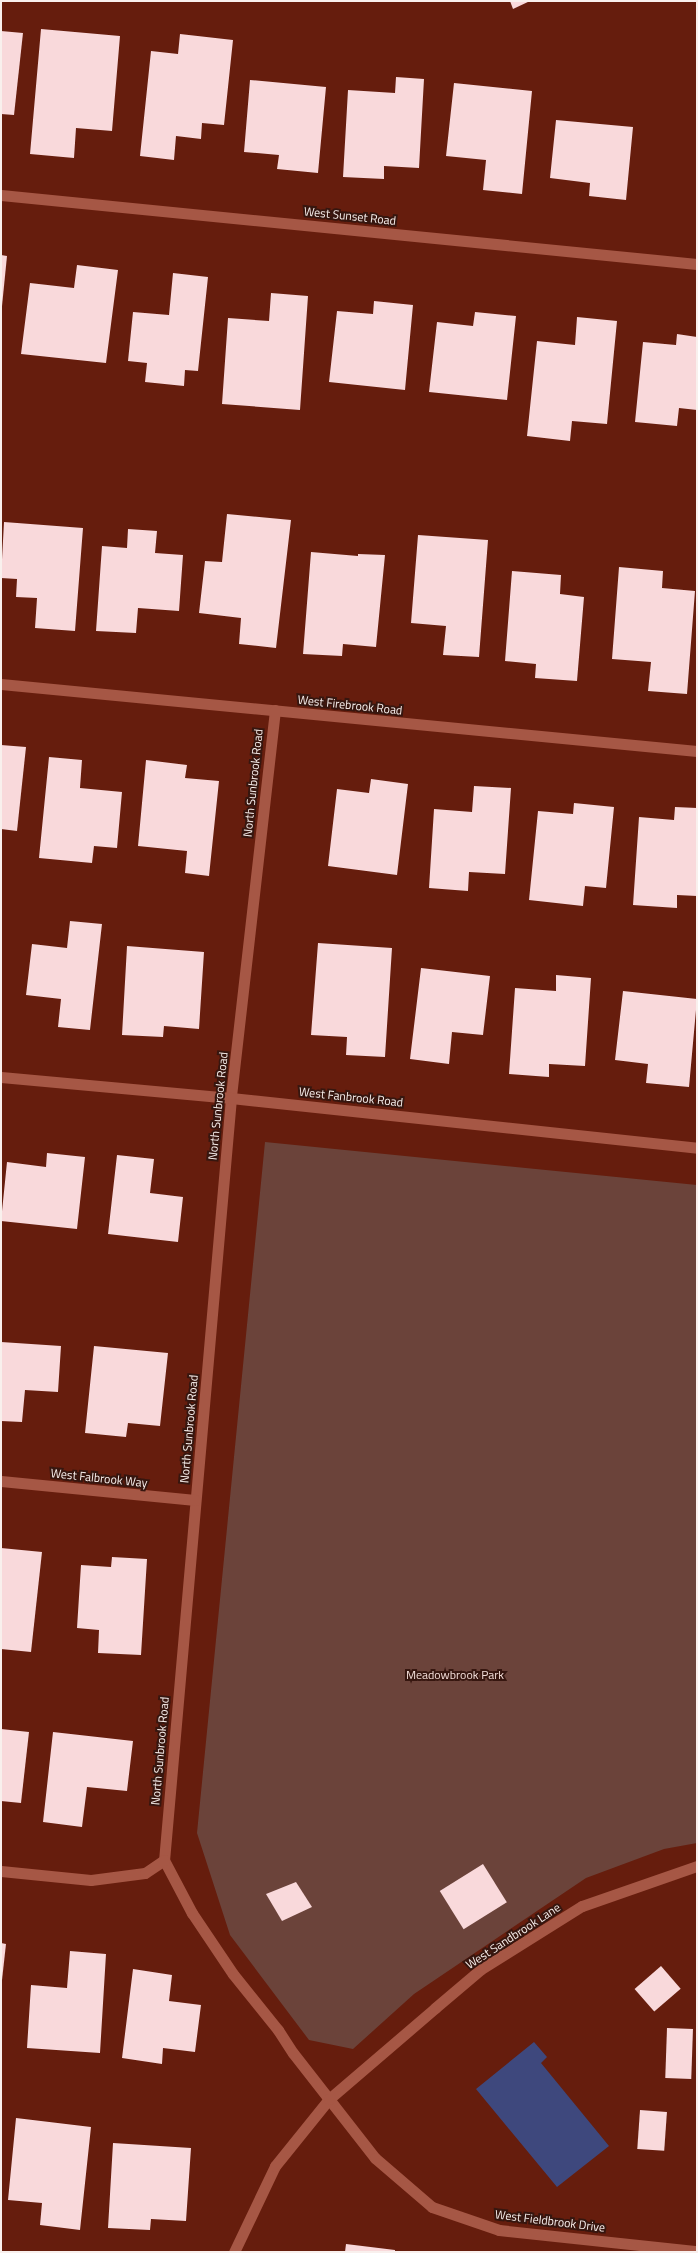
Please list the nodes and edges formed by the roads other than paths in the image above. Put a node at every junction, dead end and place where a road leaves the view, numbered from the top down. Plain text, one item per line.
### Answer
1 (1, 195) edge
2 (697, 264) edge
3 (1, 684) edge
4 (275, 710) junction
5 (697, 751) edge
6 (1, 1077) edge
7 (231, 1098) junction
8 (697, 1148) edge
9 (1, 1481) edge
10 (195, 1500) junction
11 (164, 1860) junction
12 (697, 1866) edge
13 (1, 1871) edge
14 (329, 2099) junction
15 (697, 2251) edge
16 (234, 2252) edge

1 - 2 street, West Sunset Road
3 - 4 street, West Firebrook Road
4 - 5 street, West Firebrook Road
4 - 7 street, North Sunbrook Road
6 - 7 street, West Fanbrook Road
7 - 8 street, West Fanbrook Road
7 - 10 street, North Sunbrook Road
9 - 10 street, West Falbrook Way
10 - 11 street, North Sunbrook Road
11 - 13 street
11 - 14 street
12 - 14 street, West Sandbrook Lane
14 - 15 street, West Fieldbrook Drive
14 - 16 street, West Sandbrook Lane

